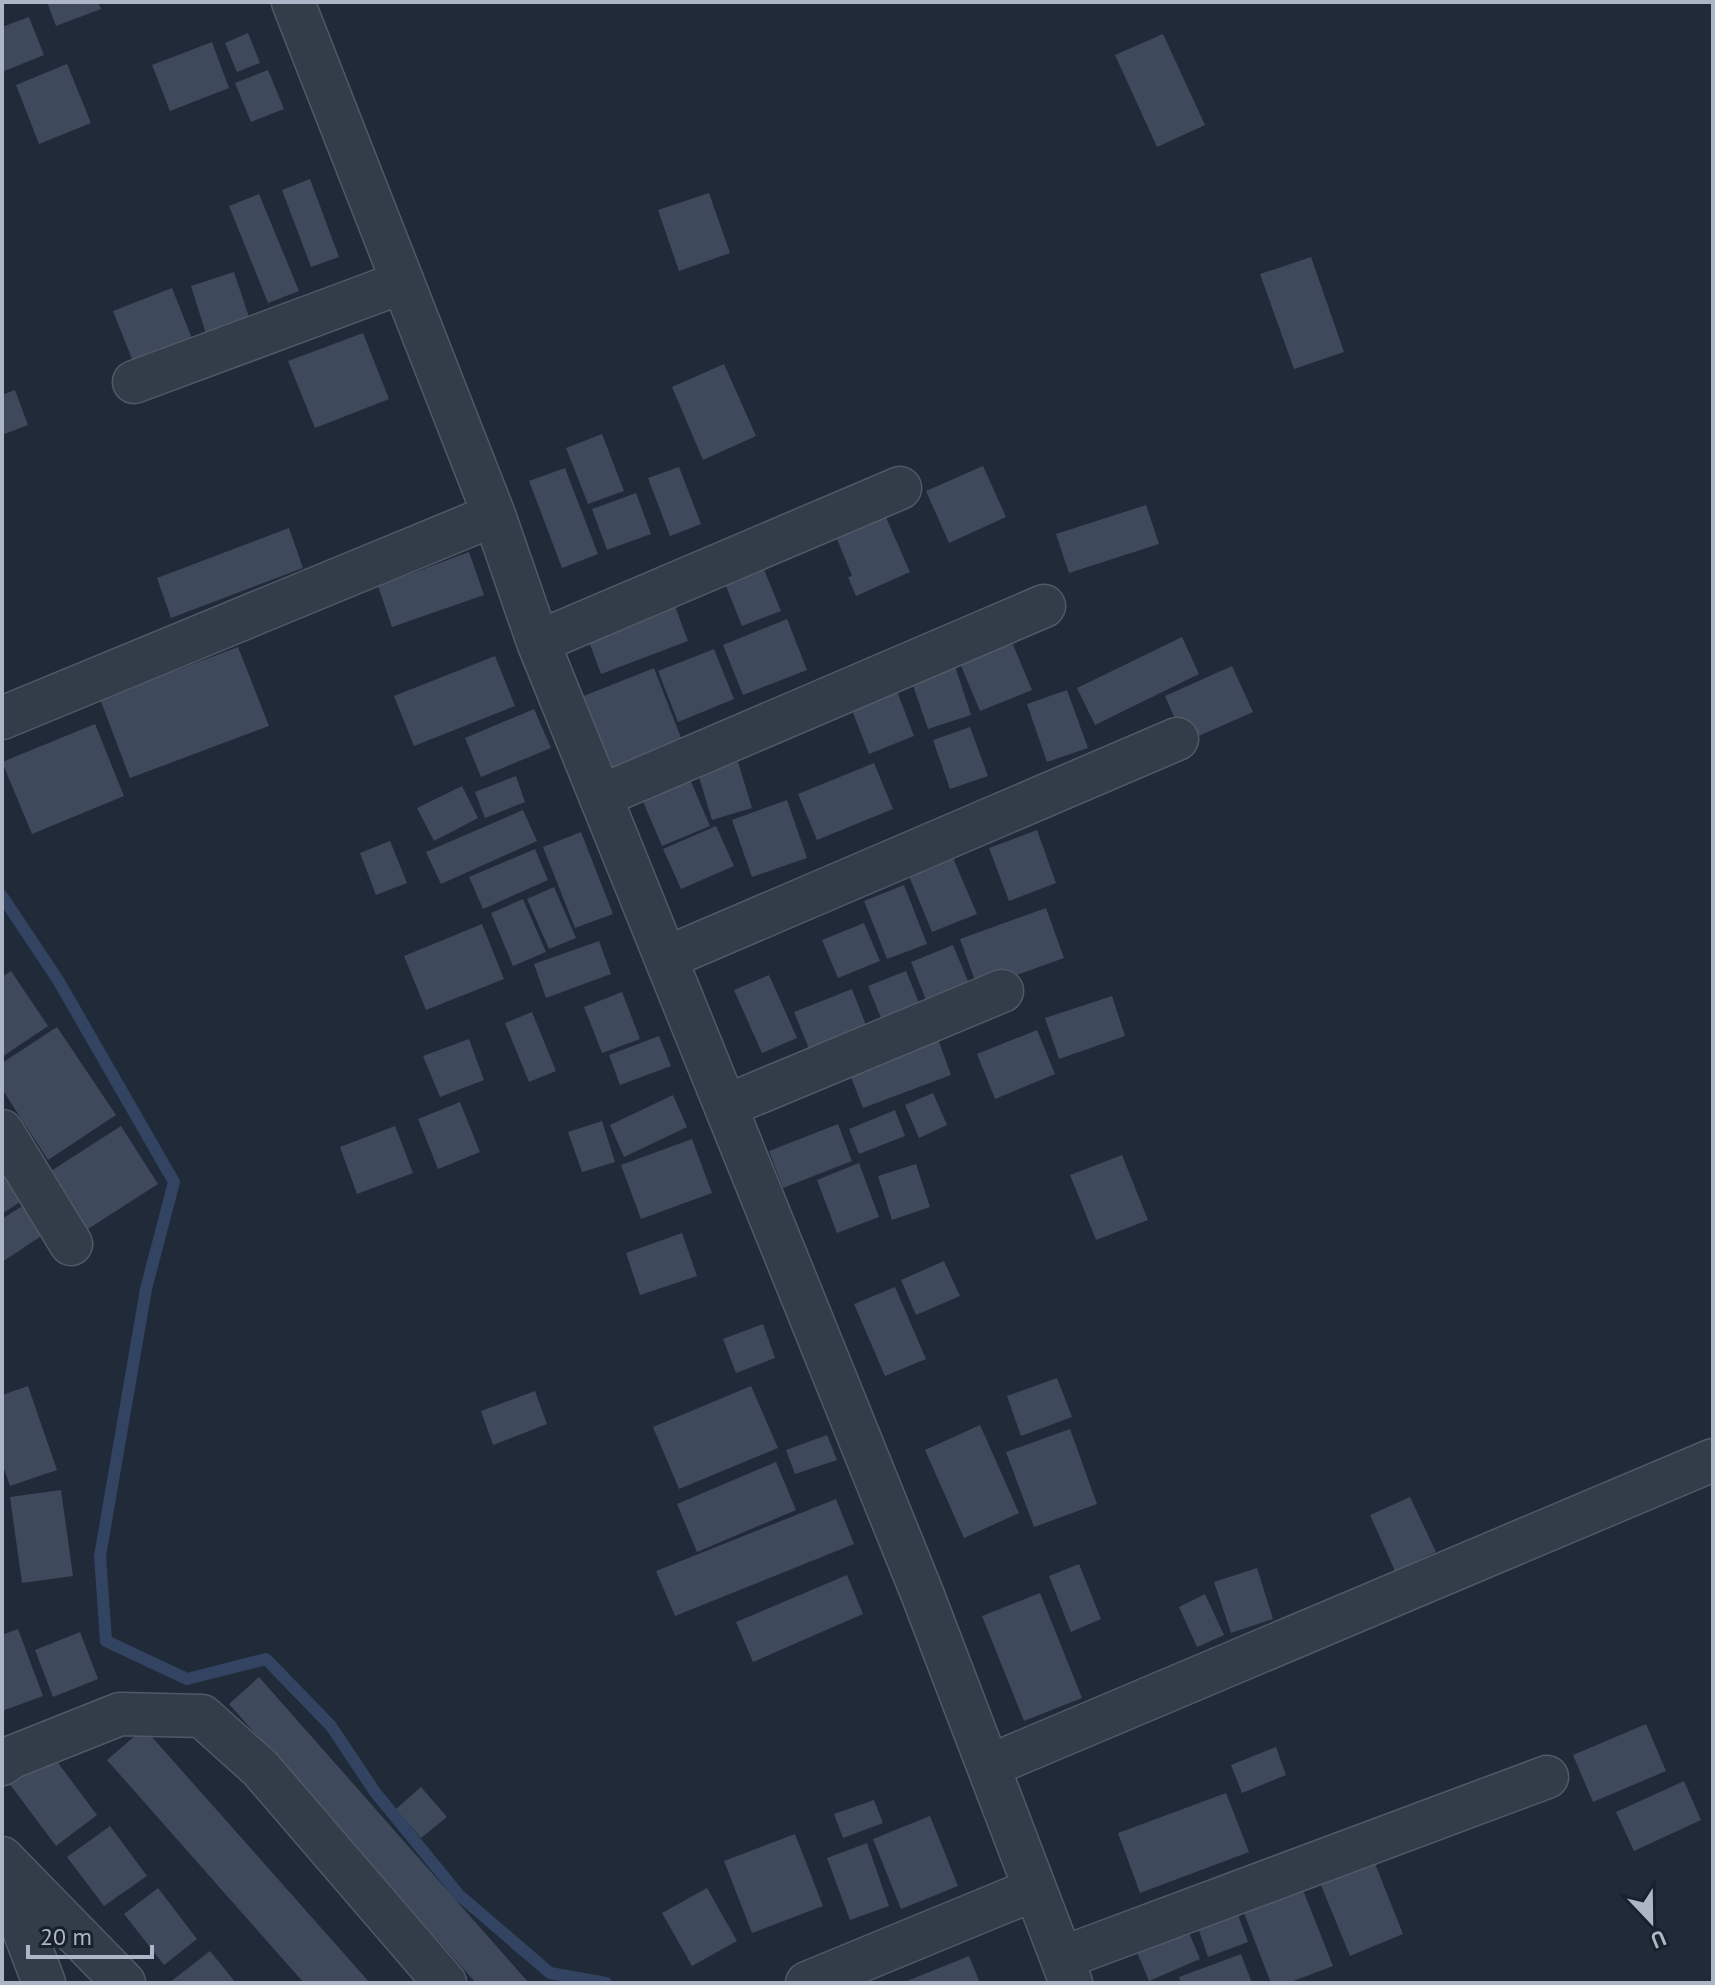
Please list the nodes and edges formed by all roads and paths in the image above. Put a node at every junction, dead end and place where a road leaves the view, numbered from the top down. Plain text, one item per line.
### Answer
1 (293, 2) edge
2 (403, 282) junction
3 (134, 382) dead end
4 (900, 488) dead end
5 (494, 515) junction
6 (1044, 606) dead end
7 (538, 642) junction
8 (2, 718) edge
9 (1177, 739) dead end
10 (601, 796) junction
11 (666, 958) junction
12 (1002, 991) dead end
13 (726, 1106) junction
14 (2, 1131) edge
15 (71, 1244) dead end
16 (1713, 1460) edge
17 (2, 1764) edge
18 (989, 1766) junction
19 (1547, 1777) dead end
20 (2, 1858) edge
21 (2, 1873) edge
22 (1035, 1889) junction
23 (1066, 1970) edge
24 (44, 1983) edge
25 (124, 1983) edge
26 (445, 1983) edge
27 (807, 1983) edge

1 - 2 street
2 - 3 street
2 - 5 street
4 - 7 street
5 - 7 street
5 - 8 street
6 - 10 street
7 - 10 street
9 - 11 street
10 - 11 street
11 - 13 street
12 - 13 street
13 - 18 street
14 - 15 street
16 - 18 street
17 - 26 street
18 - 22 street
19 - 23 street
20 - 25 street
21 - 24 street
22 - 23 street
22 - 27 street

